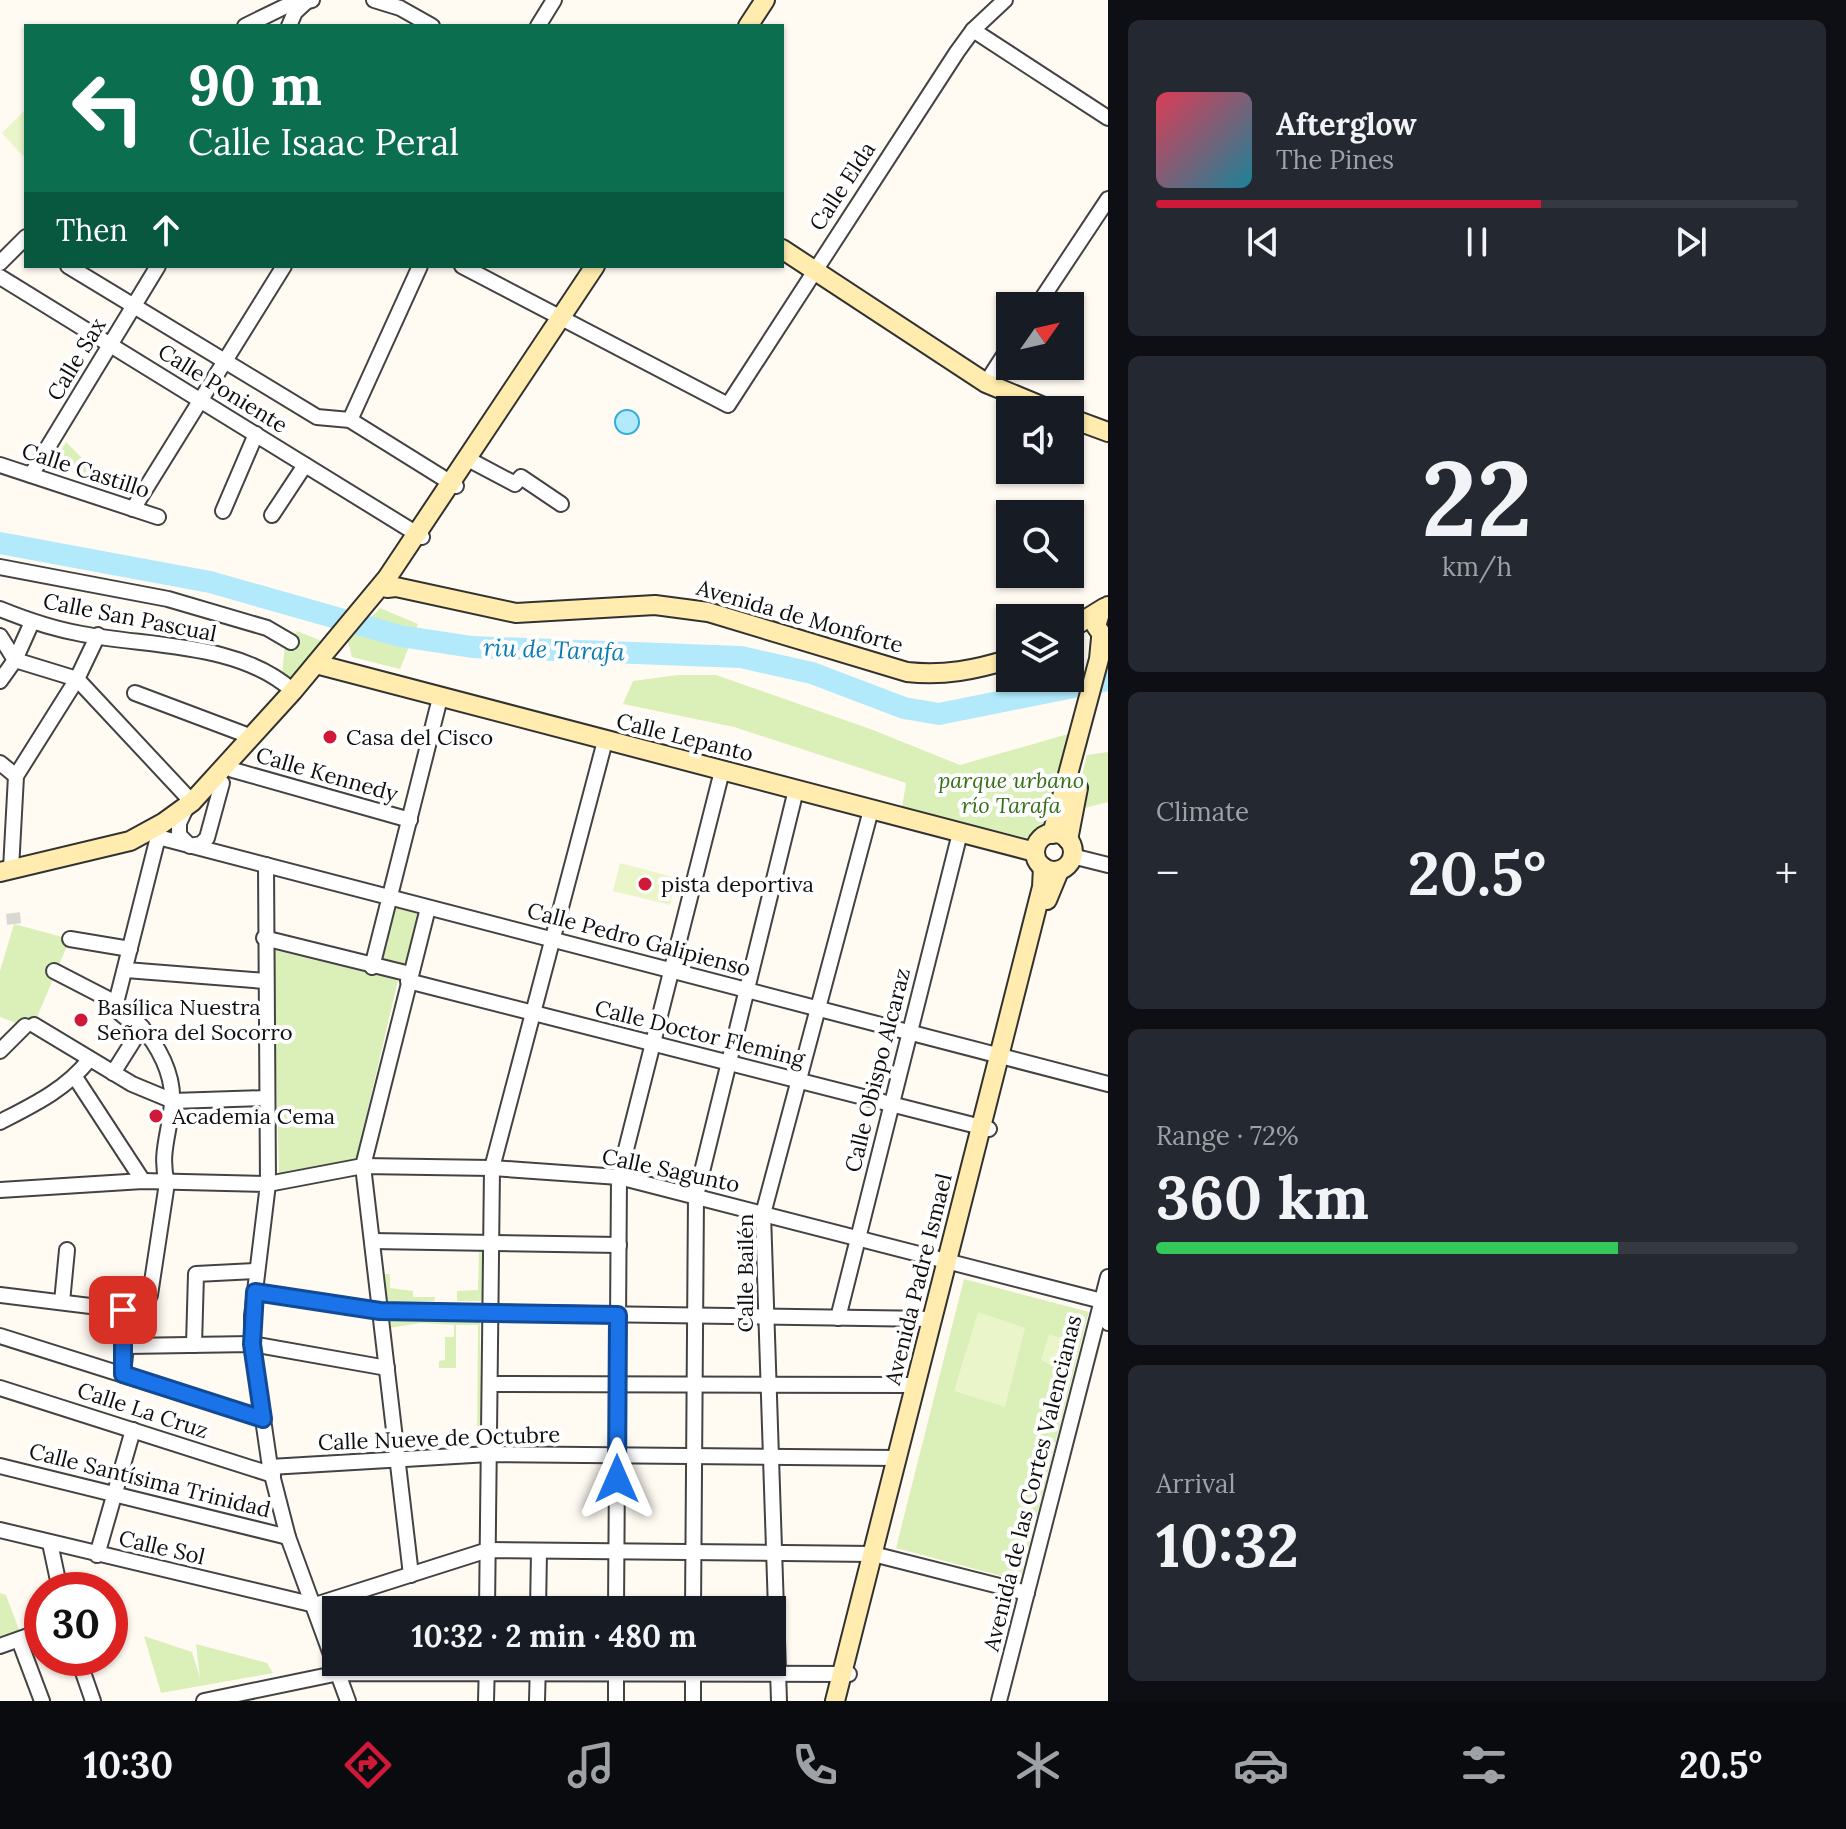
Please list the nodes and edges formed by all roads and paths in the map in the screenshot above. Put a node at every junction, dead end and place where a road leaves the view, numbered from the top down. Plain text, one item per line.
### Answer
1 (374, 0) edge
2 (400, 0) edge
3 (554, 0) edge
4 (765, 0) edge
5 (778, 0) edge
6 (1005, 0) edge
7 (305, 2) edge
8 (250, 24) edge
9 (290, 24) edge
10 (431, 24) edge
11 (432, 24) edge
12 (539, 24) edge
13 (749, 24) edge
14 (763, 24) edge
15 (973, 30) junction
16 (1108, 118) edge
17 (1108, 199) edge
18 (24, 240) edge
19 (784, 250) edge
20 (0, 263) edge
21 (71, 268) edge
22 (157, 268) edge
23 (283, 268) edge
24 (419, 268) edge
25 (466, 268) edge
26 (594, 268) edge
27 (602, 268) edge
28 (813, 270) junction
29 (0, 277) edge
30 (1046, 292) edge
31 (134, 305) junction
32 (563, 320) junction
33 (110, 345) junction
34 (225, 361) junction
35 (996, 368) edge
36 (986, 383) junction
37 (1017, 396) edge
38 (200, 400) junction
39 (350, 420) junction
40 (1084, 423) edge
41 (1108, 432) edge
42 (256, 434) junction
43 (470, 460) junction
44 (0, 465) edge
45 (305, 465) junction
46 (31, 475) junction
47 (453, 484) junction
48 (561, 504) dead end
49 (133, 509) junction
50 (223, 511) dead end
51 (272, 515) dead end
52 (158, 517) dead end
53 (419, 535) junction
54 (403, 566) junction
55 (0, 567) edge
56 (386, 586) junction
57 (1107, 606) edge
58 (0, 609) edge
59 (1084, 620) edge
60 (32, 622) junction
61 (98, 635) junction
62 (0, 636) edge
63 (1102, 637) edge
64 (291, 642) dead end
65 (996, 657) edge
66 (15, 660) junction
67 (996, 663) edge
68 (320, 665) junction
69 (1108, 674) edge
70 (77, 679) junction
71 (0, 681) edge
72 (293, 691) junction
73 (135, 693) dead end
74 (440, 698) junction
75 (252, 737) junction
76 (605, 741) junction
77 (0, 763) edge
78 (722, 771) junction
79 (16, 776) junction
80 (227, 777) junction
81 (796, 790) junction
82 (871, 810) junction
83 (184, 812) junction
84 (410, 820) junction
85 (960, 833) junction
86 (208, 834) junction
87 (158, 837) junction
88 (130, 841) junction
89 (1064, 843) junction
90 (190, 846) junction
91 (1046, 863) junction
92 (266, 865) junction
93 (1108, 865) edge
94 (6, 871) edge
95 (391, 898) junction
96 (428, 908) junction
97 (264, 938) junction
98 (70, 939) dead end
99 (552, 940) junction
100 (130, 949) junction
101 (372, 967) junction
102 (126, 970) junction
103 (54, 971) dead end
104 (671, 971) junction
105 (409, 978) junction
106 (265, 981) junction
107 (747, 990) junction
108 (116, 1003) junction
109 (818, 1009) junction
110 (532, 1015) junction
111 (142, 1027) junction
112 (910, 1033) junction
113 (652, 1045) junction
114 (0, 1051) edge
115 (1003, 1057) junction
116 (89, 1060) junction
117 (728, 1064) junction
118 (113, 1073) junction
119 (75, 1077) junction
120 (799, 1080) junction
121 (1108, 1084) edge
122 (267, 1098) junction
123 (173, 1101) junction
124 (892, 1103) junction
125 (0, 1122) edge
126 (985, 1128) junction
127 (363, 1166) junction
128 (492, 1168) junction
129 (619, 1177) junction
130 (143, 1181) junction
131 (167, 1183) junction
132 (268, 1184) junction
133 (0, 1190) edge
134 (696, 1196) junction
135 (763, 1214) junction
136 (858, 1238) junction
137 (372, 1241) junction
138 (491, 1241) junction
139 (619, 1245) junction
140 (67, 1250) dead end
141 (951, 1262) junction
142 (255, 1271) junction
143 (1108, 1277) edge
144 (255, 1292) junction
145 (0, 1295) edge
146 (1102, 1301) junction
147 (62, 1302) junction
148 (122, 1307) junction
149 (380, 1311) junction
150 (490, 1313) junction
151 (618, 1315) junction
152 (695, 1316) junction
153 (767, 1317) junction
154 (838, 1318) junction
155 (933, 1319) junction
156 (1108, 1323) edge
157 (0, 1336) edge
158 (252, 1344) junction
159 (194, 1345) junction
160 (126, 1346) junction
161 (387, 1368) junction
162 (123, 1374) junction
163 (490, 1384) junction
164 (618, 1385) junction
165 (694, 1385) junction
166 (769, 1385) junction
167 (916, 1385) junction
168 (0, 1388) edge
169 (263, 1419) junction
170 (133, 1430) junction
171 (489, 1454) junction
172 (617, 1455) junction
173 (694, 1456) junction
174 (771, 1457) junction
175 (897, 1458) junction
176 (397, 1460) junction
177 (0, 1466) edge
178 (271, 1471) junction
179 (115, 1494) junction
180 (0, 1530) edge
181 (288, 1537) junction
182 (50, 1543) junction
183 (488, 1550) junction
184 (539, 1551) junction
185 (617, 1552) junction
186 (693, 1553) junction
187 (774, 1554) junction
188 (97, 1555) junction
189 (876, 1555) junction
190 (56, 1572) edge
191 (411, 1575) junction
192 (1027, 1593) junction
193 (487, 1596) edge
194 (538, 1596) edge
195 (616, 1596) edge
196 (693, 1596) edge
197 (775, 1596) edge
198 (315, 1605) junction
199 (322, 1625) edge
200 (24, 1638) edge
201 (19, 1640) junction
202 (0, 1646) edge
203 (846, 1674) junction
204 (786, 1675) edge
205 (84, 1676) edge
206 (324, 1676) edge
207 (340, 1676) edge
208 (486, 1676) edge
209 (538, 1676) edge
210 (616, 1676) edge
211 (693, 1676) edge
212 (778, 1676) edge
213 (278, 1685) junction
214 (42, 1701) edge
215 (93, 1701) edge
216 (204, 1701) edge
217 (283, 1701) edge
218 (348, 1701) edge
219 (486, 1701) edge
220 (537, 1701) edge
221 (616, 1701) edge
222 (693, 1701) edge
223 (779, 1701) edge
224 (835, 1701) edge
225 (843, 1701) edge
226 (999, 1701) edge

1 - 10 street
2 - 11 street
3 - 12 street
4 - 13 street
5 - 14 street
6 - 15 street, Calle Elda
7 - 8 street
7 - 9 street
15 - 16 street
15 - 28 street, Calle Elda
17 - 30 street
18 - 20 street
19 - 28 street
21 - 31 street
22 - 31 street, Calle Sax
23 - 34 street
24 - 39 street
25 - 32 street
26 - 32 street
27 - 32 street
28 - 32 street, Calle Elda
28 - 36 street
29 - 33 street, Calle Poniente
31 - 33 street, Calle Sax
31 - 34 street
32 - 43 street
33 - 38 street, Calle Poniente
33 - 46 street, Calle Sax
34 - 38 street
34 - 39 street
35 - 36 street
36 - 37 street
38 - 42 street, Calle Poniente
38 - 49 street
39 - 47 street
40 - 41 street
42 - 45 street, Calle Poniente
42 - 50 street
43 - 47 street
43 - 48 street
44 - 46 street, Calle Castillo
45 - 51 street
45 - 53 street, Calle Poniente
46 - 49 street, Calle Castillo
47 - 53 street
49 - 52 street, Calle Castillo
53 - 54 street
53 - 56 street
54 - 56 street
54 - 65 street, Avenida de Monforte
55 - 64 street
56 - 67 street, Avenida de Monforte
56 - 68 street
57 - 59 street
57 - 63 street
58 - 60 street, Calle San Pascual
60 - 61 street, Calle San Pascual
60 - 66 street
61 - 70 street
61 - 72 street, Calle San Pascual
62 - 66 street
63 - 89 street
66 - 70 street
66 - 71 street
68 - 72 street
68 - 74 street, Calle Lepanto
68 - 80 street
69 - 89 street
70 - 79 street
70 - 83 street
72 - 75 street
73 - 75 street
74 - 76 street, Calle Lepanto
74 - 84 street
75 - 83 street
76 - 78 street, Calle Lepanto
76 - 99 street
77 - 79 street
78 - 81 street, Calle Lepanto
78 - 104 street
79 - 94 street
80 - 83 street
80 - 84 street, Calle Kennedy
80 - 86 street
81 - 82 street, Calle Lepanto
81 - 107 street
82 - 85 street, Calle Lepanto
82 - 109 street, Calle Bailén
83 - 86 street
83 - 87 street
83 - 88 street
83 - 90 street
84 - 95 street
85 - 91 street, Calle Lepanto
85 - 112 street, Calle Obispo Alcaraz
86 - 90 street
87 - 88 street
87 - 90 street, Calle Pedro Galipienso
87 - 100 street
88 - 94 street
89 - 91 street
89 - 91 street
89 - 93 street
90 - 92 street, Calle Pedro Galipienso
91 - 115 street, Avenida Padre Ismael
92 - 95 street, Calle Pedro Galipienso
92 - 97 street
95 - 96 street, Calle Pedro Galipienso
95 - 101 street
96 - 99 street, Calle Pedro Galipienso
96 - 105 street
97 - 101 street, Calle Doctor Fleming
97 - 106 street
98 - 100 street
99 - 104 street, Calle Pedro Galipienso
99 - 110 street
100 - 102 street
101 - 105 street, Calle Doctor Fleming
102 - 106 street
102 - 108 street
103 - 108 street
104 - 107 street, Calle Pedro Galipienso
104 - 113 street
105 - 110 street, Calle Doctor Fleming
105 - 127 street
106 - 122 street
107 - 109 street, Calle Pedro Galipienso
107 - 117 street
108 - 111 street
109 - 112 street, Calle Pedro Galipienso
109 - 120 street, Calle Bailén
110 - 113 street, Calle Doctor Fleming
110 - 128 street
111 - 118 street
111 - 123 street
112 - 115 street, Calle Pedro Galipienso
112 - 124 street, Calle Obispo Alcaraz
113 - 117 street, Calle Doctor Fleming
113 - 129 street
114 - 116 street
115 - 121 street, Calle Pedro Galipienso
115 - 126 street, Avenida Padre Ismael
116 - 118 street
116 - 119 street
117 - 120 street, Calle Doctor Fleming
117 - 134 street
118 - 123 street
119 - 125 street
119 - 130 street
120 - 124 street, Calle Doctor Fleming
120 - 135 street, Calle Bailén
122 - 123 street
122 - 132 street
123 - 131 street
124 - 126 street, Calle Doctor Fleming
124 - 136 street, Calle Obispo Alcaraz
126 - 141 street, Avenida Padre Ismael
127 - 128 street, Calle Sagunto
127 - 132 street, Calle Sagunto
127 - 137 street
128 - 129 street, Calle Sagunto
128 - 138 street
129 - 134 street, Calle Sagunto
129 - 139 street
130 - 131 street, Calle Sagunto
130 - 133 street, Calle Sagunto
131 - 132 street, Calle Sagunto
131 - 148 street
132 - 142 street
134 - 135 street, Calle Sagunto
134 - 152 street
135 - 136 street, Calle Sagunto
135 - 153 street, Calle Bailén
136 - 141 street, Calle Sagunto
136 - 154 street, Calle Obispo Alcaraz
137 - 138 street
137 - 149 street
138 - 139 street
138 - 150 street
139 - 151 street
140 - 147 street
141 - 146 street, Calle Sagunto
141 - 155 street, Avenida Padre Ismael
141 - 189 street, Avenida Padre Ismael
142 - 144 street
142 - 159 street
143 - 146 street, Avenida de las Cortes Valencianas
144 - 149 street
144 - 158 street
145 - 147 street
146 - 156 street
146 - 192 street, Avenida de las Cortes Valencianas
147 - 148 street
148 - 160 street
149 - 150 street
149 - 161 street
150 - 151 street
150 - 163 street
151 - 152 street
151 - 164 street
152 - 153 street
152 - 165 street
153 - 154 street
153 - 166 street, Calle Bailén
154 - 155 street
155 - 167 street, Avenida Padre Ismael
157 - 162 street
158 - 159 street
158 - 161 street
158 - 169 street
159 - 160 street
160 - 162 street
161 - 176 street
162 - 169 street
163 - 164 street
163 - 171 street
164 - 165 street
164 - 172 street
165 - 166 street
165 - 173 street
166 - 167 street
166 - 174 street, Calle Bailén
167 - 175 street, Avenida Padre Ismael
168 - 170 street, Calle La Cruz
169 - 178 street
170 - 178 street, Calle La Cruz
170 - 179 street
171 - 172 street, Calle Nueve de Octubre
171 - 176 street, Calle Nueve de Octubre
171 - 183 street
172 - 173 street, Calle Nueve de Octubre
172 - 185 street
173 - 174 street, Calle Nueve de Octubre
173 - 186 street
174 - 175 street, Calle Nueve de Octubre
174 - 187 street, Calle Bailén
175 - 189 street, Avenida Padre Ismael
176 - 178 street, Calle Nueve de Octubre
176 - 191 street
177 - 179 street, Calle Santísima Trinidad
178 - 181 street
179 - 181 street, Calle Santísima Trinidad
179 - 188 street
180 - 182 street, Calle Sol
181 - 198 street
182 - 188 street, Calle Sol
182 - 190 street
183 - 184 street
183 - 191 street
183 - 193 street
184 - 185 street
184 - 194 street
185 - 186 street
185 - 195 street
186 - 187 street
186 - 196 street
187 - 189 street
187 - 197 street, Calle Bailén
188 - 198 street, Calle Sol
189 - 192 street
189 - 203 street, Avenida Padre Ismael
191 - 198 street
192 - 226 street, Avenida de las Cortes Valencianas
198 - 199 street
200 - 201 street
201 - 202 street
201 - 214 street
203 - 204 street
203 - 224 street, Avenida Padre Ismael
203 - 225 street, Avenida Padre Ismael
205 - 215 street
206 - 213 street
207 - 218 street
208 - 219 street
209 - 220 street
210 - 221 street
211 - 222 street
212 - 223 street, Calle Bailén
213 - 216 street
213 - 217 street

